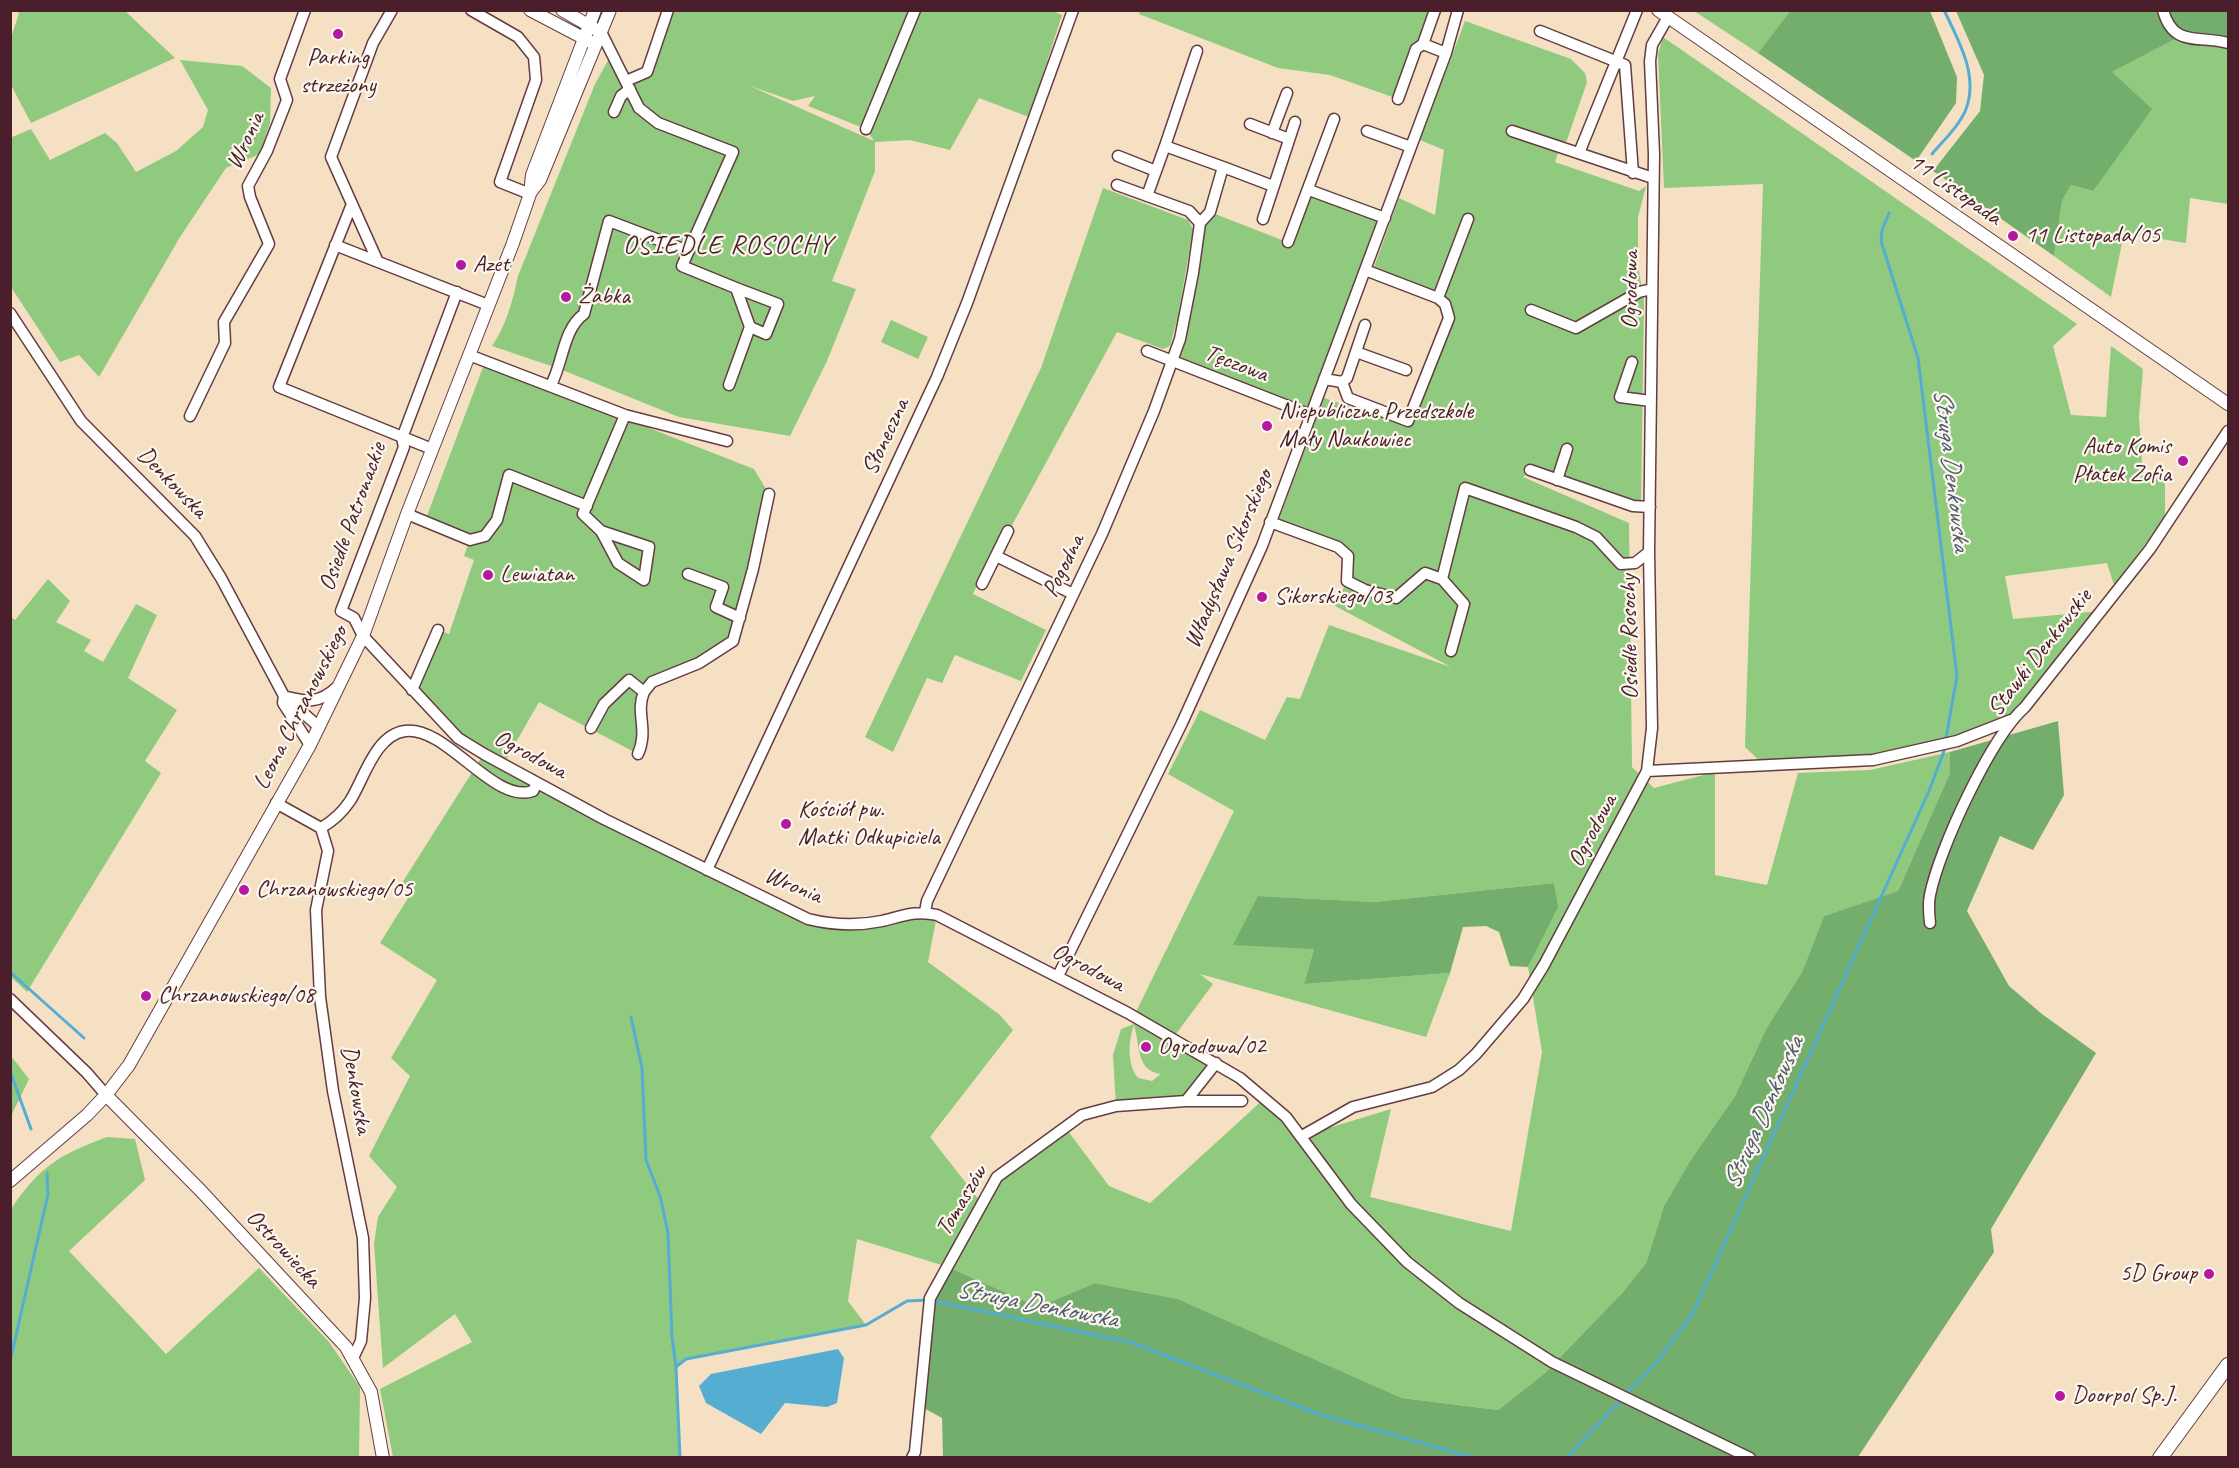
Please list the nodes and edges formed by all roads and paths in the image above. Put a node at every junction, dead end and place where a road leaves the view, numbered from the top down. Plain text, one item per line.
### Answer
1 (305, 10) edge
2 (392, 10) edge
3 (471, 10) edge
4 (530, 10) edge
5 (595, 10) edge
6 (610, 10) edge
7 (668, 10) edge
8 (915, 10) edge
9 (1073, 10) edge
10 (1435, 10) edge
11 (1458, 10) edge
12 (1637, 10) edge
13 (2163, 10) edge
14 (570, 12) edge
15 (1663, 14) edge
16 (589, 25) junction
17 (602, 32) junction
18 (1540, 32) dead end
19 (584, 38) junction
20 (2229, 43) edge
21 (1423, 44) junction
22 (597, 45) junction
23 (1197, 51) dead end
24 (1446, 53) junction
25 (611, 55) junction
26 (1616, 60) junction
27 (628, 85) junction
28 (1287, 93) dead end
29 (1398, 99) dead end
30 (614, 112) dead end
31 (1334, 119) dead end
32 (1295, 122) dead end
33 (1250, 124) dead end
34 (866, 129) dead end
35 (1367, 131) dead end
36 (1512, 131) dead end
37 (1272, 133) junction
38 (1289, 139) junction
39 (1165, 146) junction
40 (1411, 147) junction
41 (1580, 153) junction
42 (1118, 156) dead end
43 (1223, 167) junction
44 (1156, 171) junction
45 (1633, 172) junction
46 (1653, 178) junction
47 (1117, 185) dead end
48 (1273, 186) junction
49 (1309, 190) junction
50 (530, 194) junction
51 (1147, 196) junction
52 (352, 204) junction
53 (1385, 218) junction
54 (1263, 219) dead end
55 (1468, 219) dead end
56 (1200, 224) junction
57 (1288, 242) dead end
58 (335, 245) junction
59 (688, 251) junction
60 (378, 262) junction
61 (1365, 270) junction
62 (736, 288) junction
63 (1652, 289) junction
64 (457, 292) junction
65 (1438, 298) junction
66 (488, 305) junction
67 (1531, 310) dead end
68 (10, 313) edge
69 (1365, 325) dead end
70 (750, 327) junction
71 (1147, 351) dead end
72 (1356, 352) junction
73 (469, 355) junction
74 (1173, 362) junction
75 (1632, 362) dead end
76 (1406, 370) dead end
77 (1324, 379) junction
78 (1342, 382) junction
79 (551, 385) junction
80 (729, 385) dead end
81 (1651, 401) junction
82 (2229, 404) edge
83 (626, 415) junction
84 (1311, 415) junction
85 (190, 416) dead end
86 (2229, 431) edge
87 (402, 438) junction
88 (727, 441) dead end
89 (432, 449) junction
90 (1567, 449) dead end
91 (1530, 470) dead end
92 (1557, 480) junction
93 (769, 494) dead end
94 (587, 506) junction
95 (1650, 507) junction
96 (407, 514) junction
97 (1270, 522) junction
98 (601, 531) junction
99 (1008, 531) dead end
100 (1649, 552) junction
101 (996, 556) junction
102 (688, 574) dead end
103 (1442, 579) junction
104 (982, 584) dead end
105 (1073, 594) junction
106 (341, 611) joint
107 (741, 618) junction
108 (438, 630) dead end
109 (363, 636) junction
110 (1451, 651) dead end
111 (340, 684) junction
112 (412, 690) junction
113 (644, 692) junction
114 (284, 696) junction
115 (2011, 720) junction
116 (319, 727) junction
117 (591, 728) dead end
118 (310, 745) junction
119 (638, 754) dead end
120 (1647, 771) junction
121 (537, 783) junction
122 (276, 804) junction
123 (321, 828) junction
124 (707, 870) junction
125 (925, 912) junction
126 (937, 915) joint
127 (1930, 923) dead end
128 (1058, 976) junction
129 (10, 999) edge
130 (1216, 1063) junction
131 (106, 1095) junction
132 (1186, 1101) junction
133 (1242, 1101) dead end
134 (1302, 1136) junction
135 (10, 1181) edge
136 (353, 1358) junction
137 (2229, 1365) edge
138 (383, 1458) edge
139 (912, 1458) edge
140 (1750, 1458) edge
141 (2160, 1458) edge

1 - 85 street, Wronia
2 - 52 street
3 - 50 street
4 - 19 street
5 - 16 street, Leona Chrzanowskiego
6 - 17 street, Leona Chrzanowskiego
7 - 27 street
8 - 34 street
9 - 124 street, Słoneczna
10 - 21 street
11 - 24 street, Władysława Sikorskiego
12 - 26 street
13 - 20 street
14 - 16 street
15 - 46 street, Ogrodowa
15 - 82 street, 11 Listopada
16 - 17 street
16 - 19 street, Leona Chrzanowskiego
17 - 22 street, Leona Chrzanowskiego
17 - 25 street
18 - 26 street
19 - 22 street
19 - 50 street, Leona Chrzanowskiego
21 - 24 street
21 - 29 street
22 - 25 street
22 - 50 street, Leona Chrzanowskiego
23 - 39 street
24 - 40 street, Władysława Sikorskiego
25 - 27 street
26 - 41 street
26 - 45 street
27 - 30 street
27 - 59 street
28 - 37 street
31 - 49 street
32 - 38 street
33 - 37 street
35 - 40 street
36 - 41 street
37 - 38 street
38 - 48 street
39 - 43 street
39 - 44 street
40 - 53 street, Władysława Sikorskiego
41 - 45 street
42 - 44 street
43 - 48 street
43 - 56 street
44 - 51 street
45 - 46 street
46 - 63 street, Ogrodowa
47 - 51 street
48 - 54 street
49 - 53 street
49 - 57 street
50 - 66 street, Leona Chrzanowskiego
51 - 56 street
52 - 58 street, Osiedle Patronackie
52 - 60 street
53 - 61 street, Władysława Sikorskiego
55 - 65 street
56 - 74 street, Pogodna
58 - 60 street
58 - 87 street, Osiedle Patronackie
59 - 62 street
59 - 79 street
60 - 64 street
61 - 65 street
61 - 77 street, Władysława Sikorskiego
62 - 70 street
62 - 70 street
63 - 67 street
63 - 81 street, Ogrodowa
64 - 66 street
64 - 87 street, Osiedle Patronackie
65 - 78 street
66 - 73 street, Leona Chrzanowskiego
68 - 114 street, Denkowska
69 - 72 street
70 - 80 street
71 - 74 street, Tęczowa
72 - 76 street
72 - 78 street
73 - 79 street
73 - 89 street, Leona Chrzanowskiego
74 - 84 street, Tęczowa
74 - 105 street, Pogodna
75 - 81 street
77 - 78 street
77 - 84 street, Władysława Sikorskiego
79 - 83 street
81 - 95 street, Ogrodowa
83 - 88 street
83 - 94 street
84 - 97 street, Władysława Sikorskiego
86 - 115 street, Stawki Denkowskie
87 - 89 street, Osiedle Patronackie
87 - 106 street, Osiedle Patronackie
89 - 96 street, Leona Chrzanowskiego
90 - 92 street
91 - 92 street
92 - 95 street
93 - 107 street
94 - 96 street
94 - 98 street
95 - 100 street, Ogrodowa
96 - 109 street, Leona Chrzanowskiego
97 - 103 street
97 - 128 street, Władysława Sikorskiego
98 - 98 street
99 - 101 street
100 - 103 street, Osiedle Rosochy
100 - 120 street, Osiedle Rosochy
101 - 104 street
101 - 105 street
102 - 107 street
103 - 110 street
105 - 125 street, Pogodna
106 - 109 street, Ogrodowa
107 - 113 street
108 - 112 street
109 - 111 street, Leona Chrzanowskiego
109 - 112 street, Ogrodowa
111 - 114 street
111 - 116 street, Leona Chrzanowskiego
112 - 121 street, Ogrodowa
113 - 117 street
113 - 119 street
114 - 116 street, Denkowska
114 - 118 street, Denkowska
115 - 120 street
115 - 127 street, Stawki Denkowskie
116 - 118 street, Leona Chrzanowskiego
118 - 122 street, Leona Chrzanowskiego
120 - 134 street, Ogrodowa
121 - 123 street
121 - 124 street, Ogrodowa
122 - 123 street
122 - 131 street, Leona Chrzanowskiego
123 - 136 street, Denkowska
124 - 125 street, Wronia
125 - 126 street, Wronia
126 - 128 street, Ogrodowa
128 - 130 street, Ogrodowa
129 - 131 street
130 - 132 street
130 - 134 street, Ogrodowa
131 - 135 street, Leona Chrzanowskiego
131 - 136 street, Ostrowiecka
132 - 133 street, Tomaszów
132 - 139 street, Tomaszów
134 - 140 street, Ogrodowa
136 - 138 street, Ostrowiecka
137 - 141 main road

